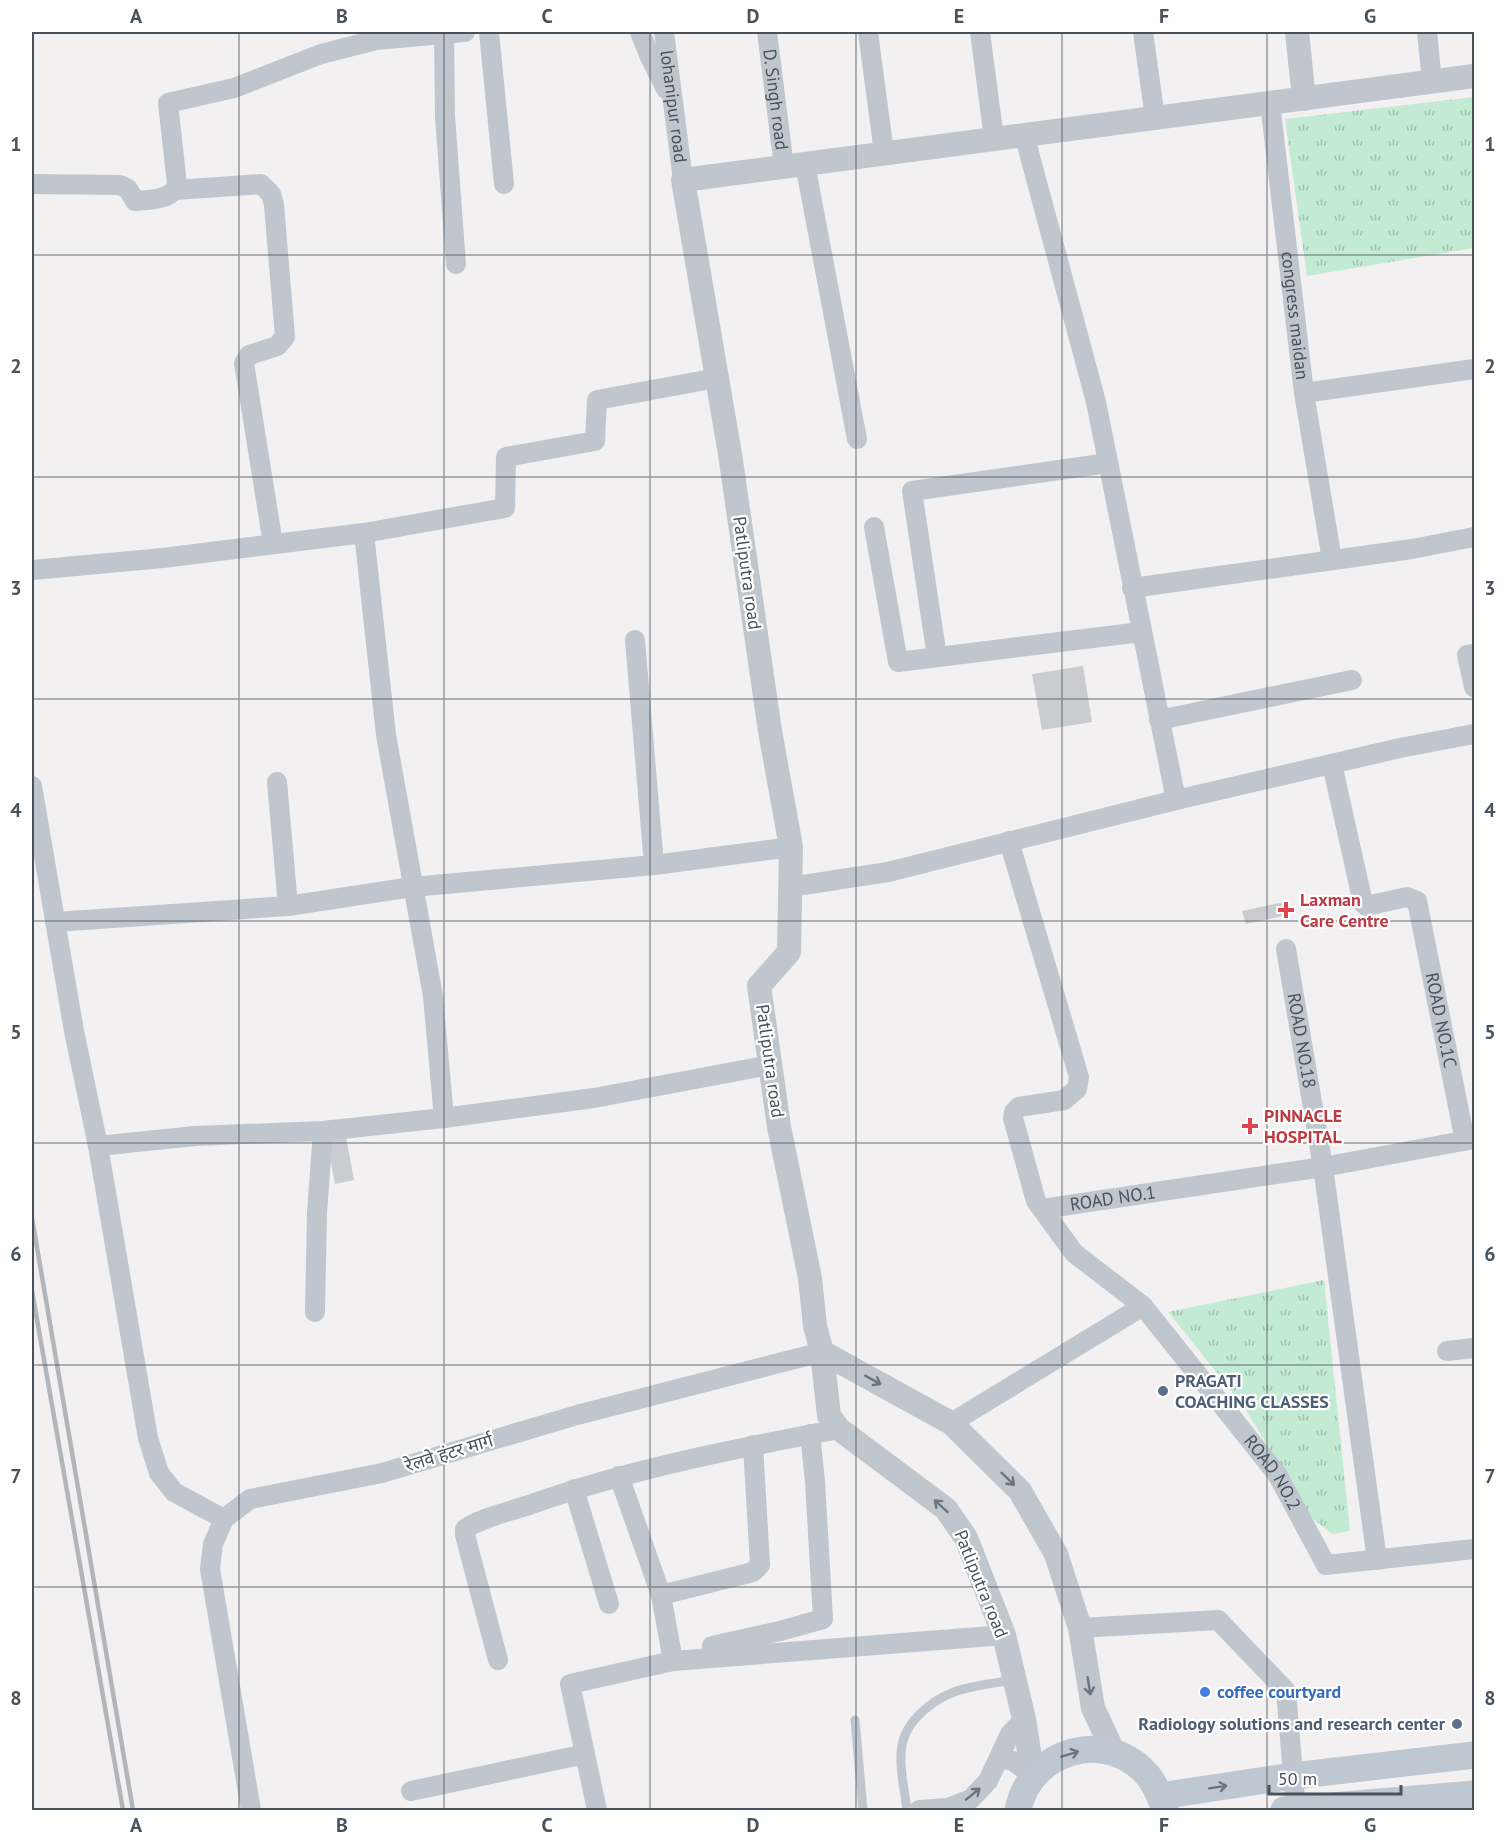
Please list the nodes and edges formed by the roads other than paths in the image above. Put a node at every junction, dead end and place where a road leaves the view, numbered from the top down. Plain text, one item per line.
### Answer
1 (465, 32) edge
2 (489, 32) edge
3 (640, 32) edge
4 (664, 32) edge
5 (767, 32) edge
6 (868, 32) edge
7 (980, 32) edge
8 (1143, 32) edge
9 (1298, 32) edge
10 (1427, 32) edge
11 (444, 34) junction
12 (1474, 76) edge
13 (1432, 82) junction
14 (1304, 99) junction
15 (673, 102) junction
16 (1270, 103) junction
17 (1155, 118) junction
18 (1024, 134) junction
19 (994, 139) junction
20 (884, 153) junction
21 (795, 165) junction
22 (683, 180) junction
23 (32, 184) edge
24 (504, 184) dead end
25 (176, 190) junction
26 (456, 264) dead end
27 (1474, 369) edge
28 (717, 378) junction
29 (1304, 393) junction
30 (857, 439) dead end
31 (1108, 463) junction
32 (874, 527) dead end
33 (364, 533) junction
34 (1474, 537) edge
35 (273, 544) junction
36 (1332, 560) junction
37 (32, 570) edge
38 (1132, 588) junction
39 (1141, 632) junction
40 (635, 640) dead end
41 (1474, 654) edge
42 (937, 657) junction
43 (1352, 680) dead end
44 (1474, 687) edge
45 (1159, 720) junction
46 (1474, 734) edge
47 (1332, 764) junction
48 (277, 782) dead end
49 (32, 786) edge
50 (1176, 800) junction
51 (1009, 841) junction
52 (791, 847) junction
53 (654, 865) junction
54 (790, 887) junction
55 (412, 888) junction
56 (288, 906) junction
57 (55, 922) junction
58 (1286, 949) dead end
59 (770, 1065) junction
60 (444, 1118) junction
61 (323, 1131) junction
62 (1470, 1140) edge
63 (98, 1146) junction
64 (1323, 1167) junction
65 (1042, 1209) junction
66 (1143, 1306) junction
67 (315, 1312) dead end
68 (1474, 1348) edge
69 (1447, 1351) dead end
70 (822, 1352) junction
71 (951, 1423) junction
72 (839, 1429) junction
73 (810, 1434) junction
74 (753, 1445) junction
75 (620, 1476) junction
76 (574, 1489) junction
77 (225, 1519) junction
78 (1474, 1549) edge
79 (1377, 1560) junction
80 (661, 1595) junction
81 (609, 1605) dead end
82 (1080, 1628) junction
83 (1004, 1635) junction
84 (705, 1648) dead end
85 (498, 1660) dead end
86 (673, 1661) junction
87 (1014, 1680) junction
88 (1024, 1719) junction
89 (855, 1720) dead end
90 (1114, 1753) junction
91 (585, 1754) junction
92 (1474, 1755) edge
93 (999, 1758) junction
94 (1033, 1776) junction
95 (1293, 1776) junction
96 (411, 1791) dead end
97 (1474, 1794) edge
98 (1162, 1803) edge
99 (250, 1810) edge
100 (597, 1810) edge
101 (863, 1810) edge
102 (907, 1810) edge
103 (919, 1810) edge
104 (1017, 1810) edge
105 (1292, 1810) edge

1 - 11 street
2 - 24 street
3 - 15 street
4 - 15 street, lohanipur road
5 - 21 street, D. Singh road
6 - 20 street
7 - 19 street
8 - 17 street
9 - 14 street
10 - 13 street
11 - 25 street
11 - 26 street
12 - 13 street
13 - 14 street
14 - 16 street
15 - 22 street, lohanipur road
16 - 17 street
16 - 29 street, congress maidan
17 - 18 street
18 - 19 street
18 - 31 street
19 - 20 street
20 - 21 street
21 - 22 street
21 - 30 street, D. Singh road
22 - 28 street, Patliputra road
23 - 25 street
25 - 35 street
27 - 29 street, congress maidan
28 - 33 street
28 - 52 street, Patliputra road
29 - 36 street
31 - 38 street
31 - 42 street
32 - 42 street
33 - 35 street
33 - 55 street
34 - 36 street
35 - 37 street
36 - 38 street
38 - 39 street
39 - 42 street
39 - 45 street
40 - 53 street
41 - 44 street
43 - 45 street
45 - 50 street
46 - 47 street
47 - 50 street
47 - 62 street, ROAD NO.1C
48 - 56 street
49 - 57 street
50 - 51 street
51 - 54 street
51 - 65 street
52 - 53 street
52 - 54 street, Patliputra road
53 - 55 street
54 - 59 street, Patliputra road
55 - 56 street
55 - 60 street
56 - 57 street
57 - 63 street
58 - 64 street, ROAD NO.18
59 - 60 street
59 - 70 street, Patliputra road
60 - 61 street
61 - 63 street
61 - 67 street
62 - 64 street, ROAD NO.1
63 - 77 street
64 - 65 street, ROAD NO.1
64 - 79 street
65 - 66 street, ROAD NO.1
66 - 71 street
66 - 79 street, ROAD NO.2
68 - 69 street
70 -> 71 street
70 - 72 street, Patliputra road
70 - 77 street, रेलवे हंटर मार्ग
71 -> 82 street
72 - 73 street
83 -> 72 street, Patliputra road
73 - 74 street
73 - 84 street
74 - 75 street
74 - 80 street
75 - 76 street
75 - 80 street
76 - 81 street
76 - 85 street
77 - 99 street, रेलवे हंटर मार्ग
78 - 79 street, ROAD NO.2
80 - 86 street
82 -> 90 street
82 - 95 street
83 - 86 street
83 - 87 street, Patliputra road
86 - 91 street
87 - 88 street, Patliputra road
87 - 102 lane
88 - 93 street
88 - 94 street, Patliputra road
89 - 101 lane
94 -> 90 main road
90 - 98 main road
91 - 96 street
91 - 100 street
92 - 95 main road
93 - 94 street
103 -> 93 street
94 - 104 main road
98 -> 95 main road
95 - 105 street
97 - 105 main road

